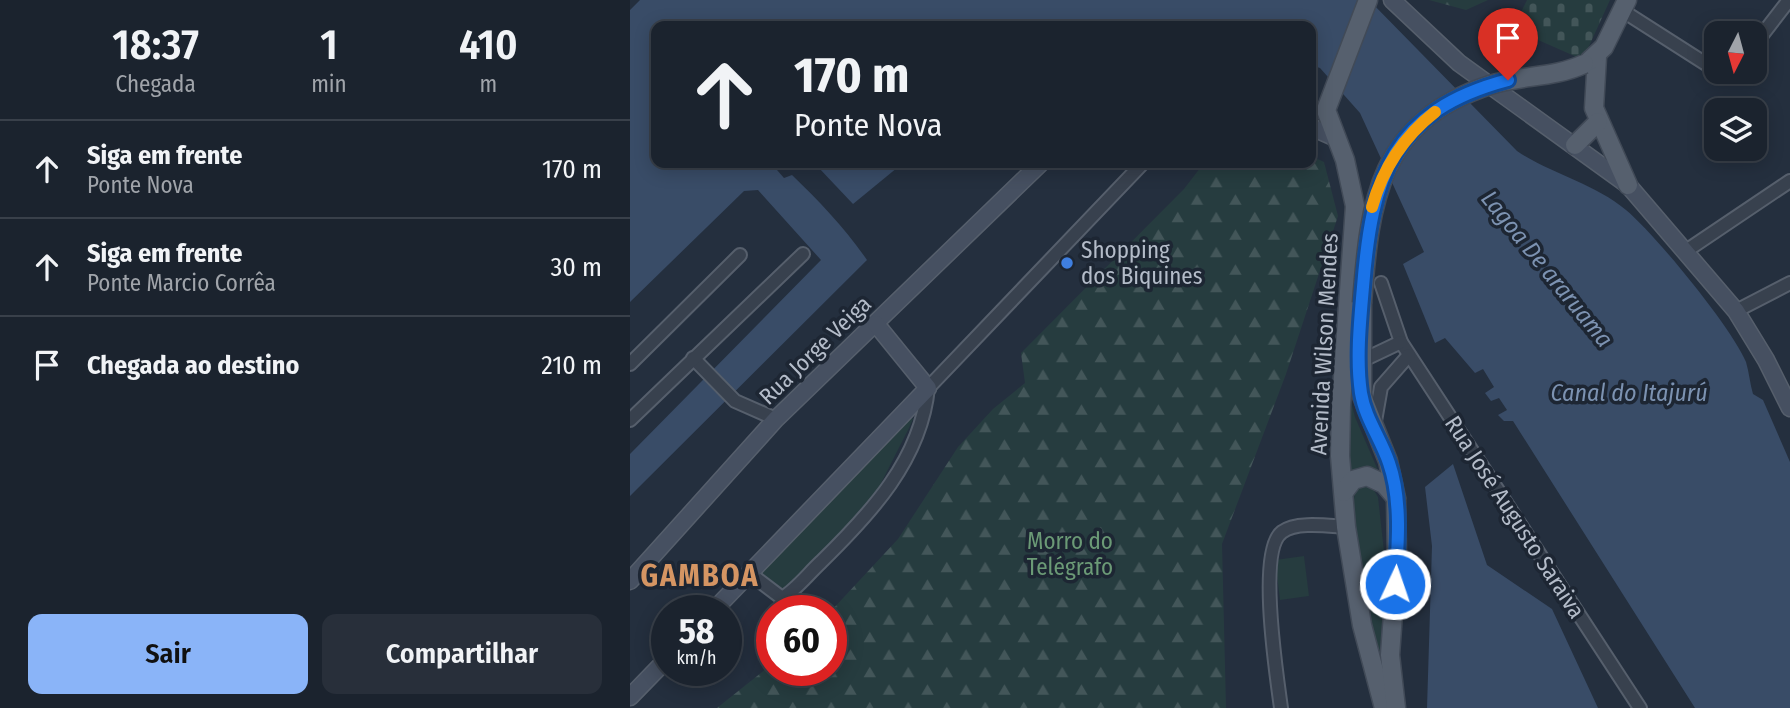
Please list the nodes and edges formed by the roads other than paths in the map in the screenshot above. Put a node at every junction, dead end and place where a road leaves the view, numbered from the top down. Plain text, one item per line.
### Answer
1 (1368, 0) edge
2 (1391, 0) edge
3 (1789, 0) edge
4 (1625, 6) edge
5 (1768, 27) edge
6 (1590, 60) junction
7 (1704, 62) edge
8 (1321, 111) edge
9 (1598, 122) junction
10 (1316, 129) edge
11 (1336, 138) junction
12 (1575, 145) junction
13 (1036, 168) edge
14 (1138, 168) edge
15 (1790, 181) edge
16 (1628, 185) junction
17 (1686, 251) junction
18 (803, 254) dead end
19 (740, 255) dead end
20 (1381, 282) dead end
21 (1790, 283) edge
22 (1736, 311) junction
23 (876, 324) junction
24 (1401, 342) junction
25 (1360, 352) junction
26 (1409, 355) junction
27 (693, 358) junction
28 (630, 364) edge
29 (1342, 375) junction
30 (928, 388) junction
31 (1790, 408) edge
32 (775, 419) junction
33 (630, 420) edge
34 (1374, 428) junction
35 (1344, 492) junction
36 (1396, 498) junction
37 (1346, 527) junction
38 (750, 573) junction
39 (630, 581) edge
40 (729, 595) edge
41 (651, 675) edge
42 (630, 697) edge
43 (1280, 708) edge
44 (1384, 708) edge
45 (1396, 708) edge
46 (1640, 708) edge

1 - 8 main road
2 - 12 main road
3 - 5 street
4 - 6 main road
4 - 7 street
6 - 9 main road
6 - 25 main road, Avenida Wilson Mendes, bridge
8 - 11 main road, Avenida Wilson Mendes
9 - 12 main road
9 - 16 main road
10 - 11 main road
11 - 29 main road, Avenida Wilson Mendes
12 - 16 main road
13 - 23 main road, Rua Jorge Veiga
14 - 30 street
15 - 17 street
16 - 17 main road
17 - 22 main road
18 - 27 street
19 - 28 street
20 - 24 street, Rua José Augusto Saraiva
21 - 22 street
22 - 31 main road
23 - 30 main road
23 - 32 main road, Rua Jorge Veiga
24 - 25 street
24 - 26 street, Rua José Augusto Saraiva
25 - 29 main road
25 - 34 main road, Avenida Wilson Mendes
26 - 34 street
26 - 46 street, Rua José Augusto Saraiva
27 - 32 street
27 - 33 street
29 - 35 main road, Avenida Wilson Mendes
30 - 38 main road
30 - 38 street
32 - 39 main road, Rua Jorge Veiga
34 - 36 main road, Avenida Wilson Mendes
35 - 36 main road
35 - 37 main road, Avenida Wilson Mendes
36 - 45 main road, Avenida Wilson Mendes
37 - 43 street
37 - 44 main road, Avenida Wilson Mendes
38 - 40 main road
41 - 42 main road

